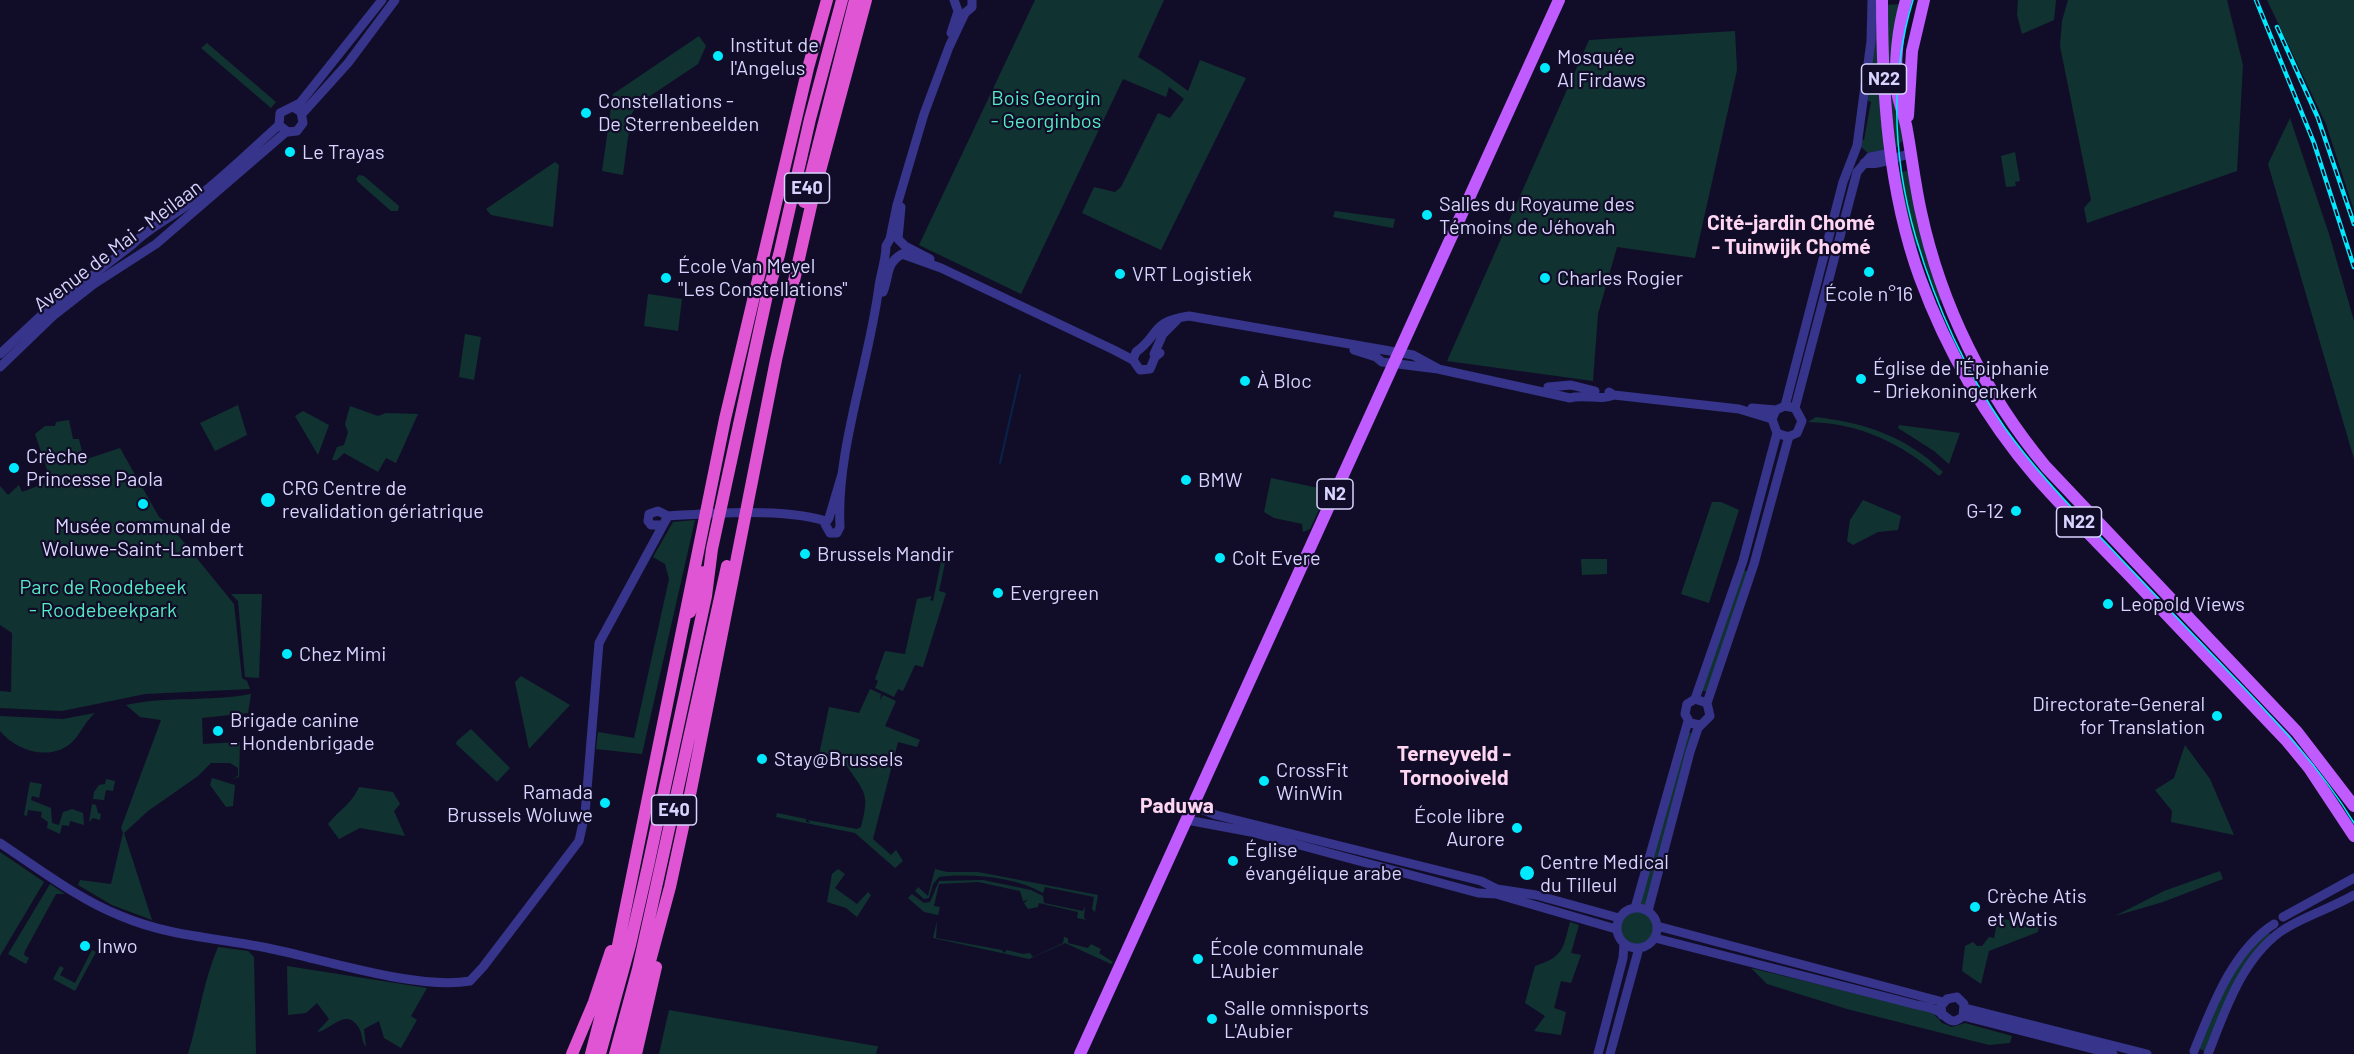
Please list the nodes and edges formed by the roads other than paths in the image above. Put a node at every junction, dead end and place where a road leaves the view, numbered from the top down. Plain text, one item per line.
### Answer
1 (382, 0) edge
2 (395, 0) edge
3 (827, 0) edge
4 (842, 0) edge
5 (954, 0) edge
6 (972, 0) edge
7 (1559, 0) edge
8 (1872, 0) edge
9 (1882, 0) edge
10 (1906, 0) edge
11 (1924, 0) edge
12 (863, 1) edge
13 (961, 12) junction
14 (293, 107) junction
15 (302, 114) junction
16 (282, 129) junction
17 (1907, 129) junction
18 (1910, 154) junction
19 (1892, 157) junction
20 (774, 216) junction
21 (896, 248) junction
22 (767, 295) junction
23 (1184, 316) junction
24 (0, 354) edge
25 (1137, 354) junction
26 (1156, 355) junction
27 (1397, 358) junction
28 (0, 367) edge
29 (766, 379) junction
30 (1795, 408) junction
31 (1778, 412) junction
32 (764, 414) junction
33 (1777, 433) junction
34 (1789, 436) junction
35 (742, 505) junction
36 (665, 520) junction
37 (651, 525) junction
38 (737, 530) junction
39 (712, 549) junction
40 (647, 551) junction
41 (683, 633) junction
42 (1695, 699) junction
43 (1707, 703) junction
44 (1688, 721) junction
45 (1700, 725) junction
46 (1193, 806) junction
47 (2354, 806) edge
48 (1187, 820) junction
49 (1214, 820) junction
50 (2354, 836) edge
51 (0, 843) edge
52 (2354, 878) edge
53 (670, 887) junction
54 (1479, 887) junction
55 (2354, 895) edge
56 (1635, 908) junction
57 (1648, 911) junction
58 (1619, 918) junction
59 (1657, 926) junction
60 (2281, 927) junction
61 (1616, 929) junction
62 (618, 933) junction
63 (1655, 938) junction
64 (1624, 944) junction
65 (1639, 948) junction
66 (1943, 1002) junction
67 (1964, 1012) junction
68 (1942, 1014) junction
69 (2198, 1053) edge
70 (572, 1054) edge
71 (591, 1054) edge
72 (600, 1054) edge
73 (615, 1054) edge
74 (625, 1054) edge
75 (636, 1054) edge
76 (1080, 1054) edge
77 (1598, 1054) edge
78 (1610, 1054) edge
79 (2113, 1054) edge
80 (2147, 1054) edge

1 - 14 street, Avenue de Mai - Meilaan
2 - 15 street, Avenue de Mai - Meilaan
3 - 20 highway, E40
4 - 22 highway, E40
5 - 13 street
6 - 13 street
7 - 27 main road, N2
8 - 31 street
9 - 19 main road, N22
10 - 17 main road, N22
11 - 17 main road, N22
12 - 29 highway, E40
12 - 32 highway, E40
13 - 21 street
14 - 15 street
14 - 16 street, Avenue de Mai - Meilaan
15 - 16 street, Avenue de Mai - Meilaan
16 - 24 street, Avenue de Mai - Meilaan
16 - 28 street, Avenue de Mai - Meilaan
17 - 18 main road, N22
18 - 19 street
18 - 47 main road, N22
19 - 30 street
19 - 50 main road, N22
20 - 22 highway, E40
20 - 41 highway, E40
21 - 25 street
21 - 36 street
22 - 39 highway, E40
23 - 25 street
23 - 26 street
23 - 27 street
25 - 26 street
25 - 26 street
27 - 31 street
27 - 46 main road, N2
29 - 32 highway, E40
29 - 35 highway, E40
30 - 31 street
30 - 34 street
31 - 33 street
32 - 35 highway, E40
33 - 34 street
33 - 42 street
34 - 43 street
35 - 38 highway, E40
36 - 37 street
36 - 37 street
36 - 40 street
37 - 40 street
38 - 53 highway, E40
38 - 73 highway, E40
39 - 41 highway, E40
39 - 72 highway, E40
40 - 51 street
41 - 62 highway, E40
42 - 43 street
42 - 44 street
43 - 45 street
44 - 45 street
44 - 56 street
45 - 57 street
46 - 48 main road, N2
46 - 49 street
48 - 49 street
48 - 76 main road, N2
49 - 54 street
52 - 60 street
53 - 74 highway, E40
53 - 75 highway
54 - 58 street
54 - 61 street
55 - 60 street
56 - 57 street
56 - 58 street
57 - 59 street
58 - 61 street
59 - 63 street
59 - 66 street
60 - 69 street
60 - 69 street
61 - 64 street
62 - 70 highway
62 - 71 highway, E40
63 - 65 street
63 - 68 street
64 - 65 street
64 - 77 street
65 - 78 street
66 - 67 street
66 - 68 street
67 - 68 street
67 - 79 street
67 - 80 street

